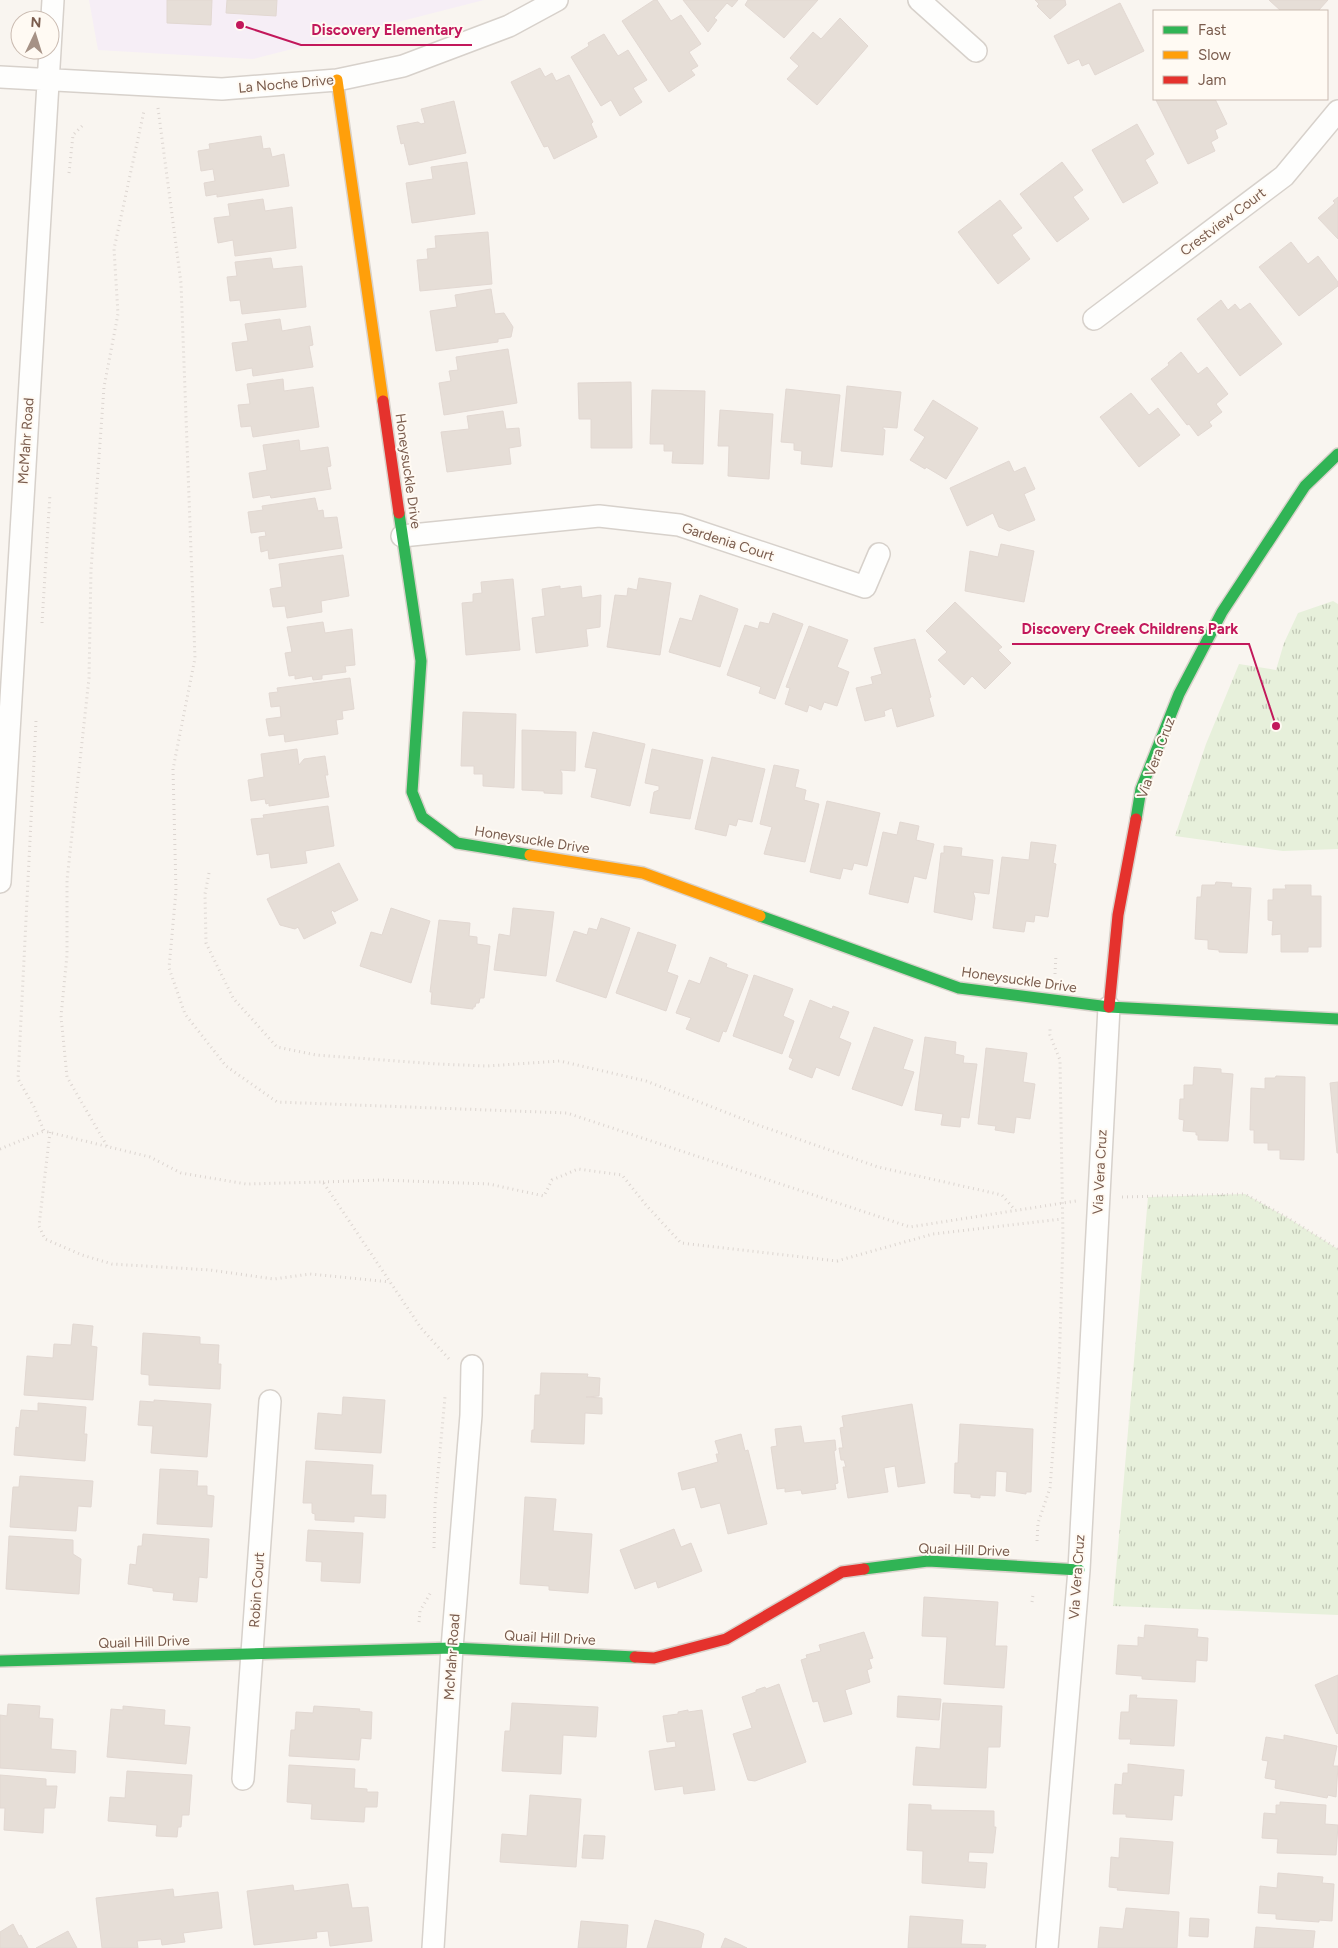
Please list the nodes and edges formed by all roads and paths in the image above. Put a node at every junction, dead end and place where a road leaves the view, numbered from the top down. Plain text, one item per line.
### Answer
1 (53, 0) edge
2 (557, 0) edge
3 (919, 0) edge
4 (976, 51) dead end
5 (0, 77) edge
6 (49, 78) junction
7 (337, 80) junction
8 (155, 85) junction
9 (144, 111) dead end
10 (1338, 111) edge
11 (83, 125) dead end
12 (69, 175) dead end
13 (1094, 319) dead end
14 (1338, 454) edge
15 (50, 493) dead end
16 (402, 536) junction
17 (879, 554) dead end
18 (42, 629) dead end
19 (36, 717) dead end
20 (1, 844) edge
21 (209, 873) dead end
22 (0, 882) edge
23 (1056, 954) dead end
24 (1052, 1000) junction
25 (1109, 1007) junction
26 (1338, 1019) edge
27 (44, 1130) junction
28 (50, 1132) junction
29 (107, 1146) junction
30 (0, 1149) edge
31 (323, 1182) junction
32 (1099, 1198) junction
33 (1062, 1204) junction
34 (1015, 1210) junction
35 (1062, 1219) junction
36 (1338, 1249) edge
37 (390, 1282) junction
38 (472, 1366) dead end
39 (448, 1367) dead end
40 (445, 1396) dead end
41 (270, 1400) dead end
42 (433, 1552) dead end
43 (1035, 1568) junction
44 (1078, 1570) junction
45 (432, 1590) dead end
46 (1032, 1602) dead end
47 (452, 1648) junction
48 (418, 1649) junction
49 (252, 1653) junction
50 (0, 1662) edge
51 (243, 1779) dead end
52 (433, 1948) edge
53 (1047, 1948) edge

1 - 6 street, McMahr Road
2 - 7 street, La Noche Drive
3 - 4 street
5 - 6 street, La Noche Drive
6 - 8 street, La Noche Drive
6 - 20 street, McMahr Road
7 - 8 street, La Noche Drive
7 - 16 street, Honeysuckle Drive
8 - 34 path
9 - 29 path
10 - 13 street, Crestview Court
11 - 12 path
14 - 25 street, Via Vera Cruz
15 - 18 path
16 - 17 street, Gardenia Court
16 - 24 street, Honeysuckle Drive
19 - 27 path
20 - 22 street, McMahr Road
21 - 34 path
23 - 24 path
24 - 25 street, Honeysuckle Drive
24 - 33 path
25 - 26 street, Honeysuckle Drive
25 - 32 street, Via Vera Cruz
27 - 28 path
27 - 30 path
28 - 29 path
28 - 37 path
29 - 31 path
31 - 35 path
31 - 37 path
32 - 33 path
32 - 36 path
32 - 44 street, Via Vera Cruz
33 - 34 path
33 - 35 path
35 - 43 path
37 - 39 path
38 - 47 street, McMahr Road
40 - 42 path
41 - 49 street, Robin Court
43 - 44 street, Quail Hill Drive
43 - 46 path
43 - 47 street, Quail Hill Drive
44 - 53 street, Via Vera Cruz
45 - 48 path
47 - 48 street, Quail Hill Drive
47 - 52 street, McMahr Road
48 - 49 street, Quail Hill Drive
49 - 50 street, Quail Hill Drive
49 - 51 street, Robin Court

